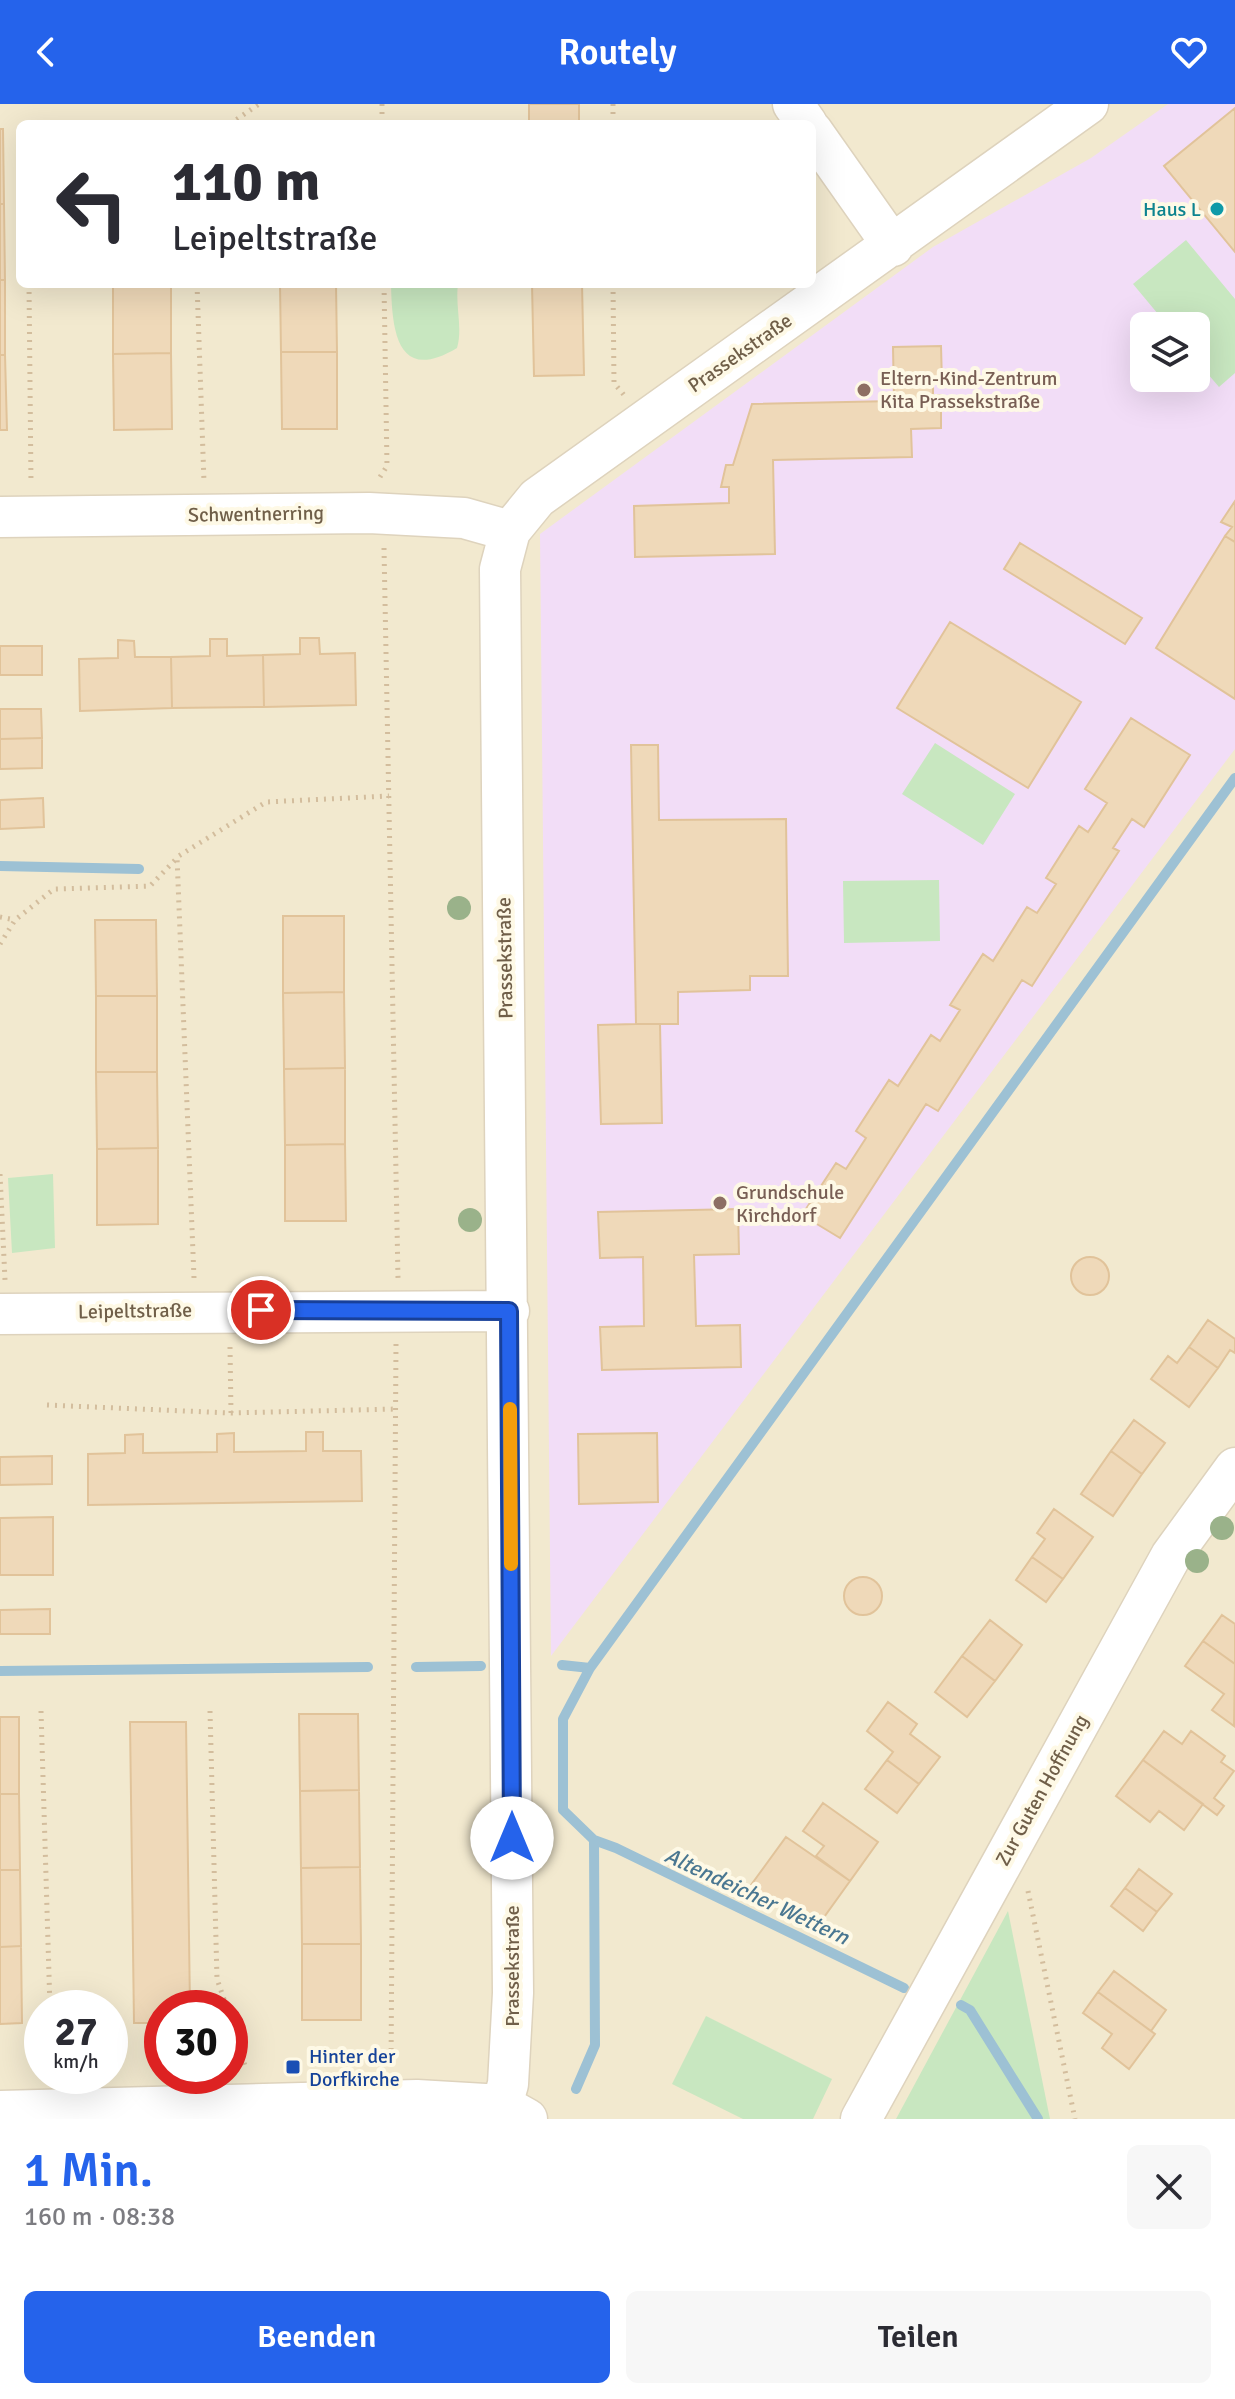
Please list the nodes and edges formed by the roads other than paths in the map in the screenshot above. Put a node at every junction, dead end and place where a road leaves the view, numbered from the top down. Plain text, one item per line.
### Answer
1 (1088, 104) edge
2 (816, 137) edge
3 (893, 246) junction
4 (16, 517) edge
5 (510, 531) junction
6 (509, 1311) junction
7 (3, 1313) edge
8 (1235, 1468) edge
9 (0, 2111) edge
10 (515, 2112) edge
11 (861, 2119) edge

1 - 3 street, Prassekstraße
2 - 3 street
3 - 5 street, Prassekstraße
4 - 5 street, Schwentnerring
5 - 6 street, Prassekstraße
6 - 7 street, Leipeltstraße
6 - 10 street, Prassekstraße
8 - 11 street, Zur Guten Hoffnung
9 - 10 street

